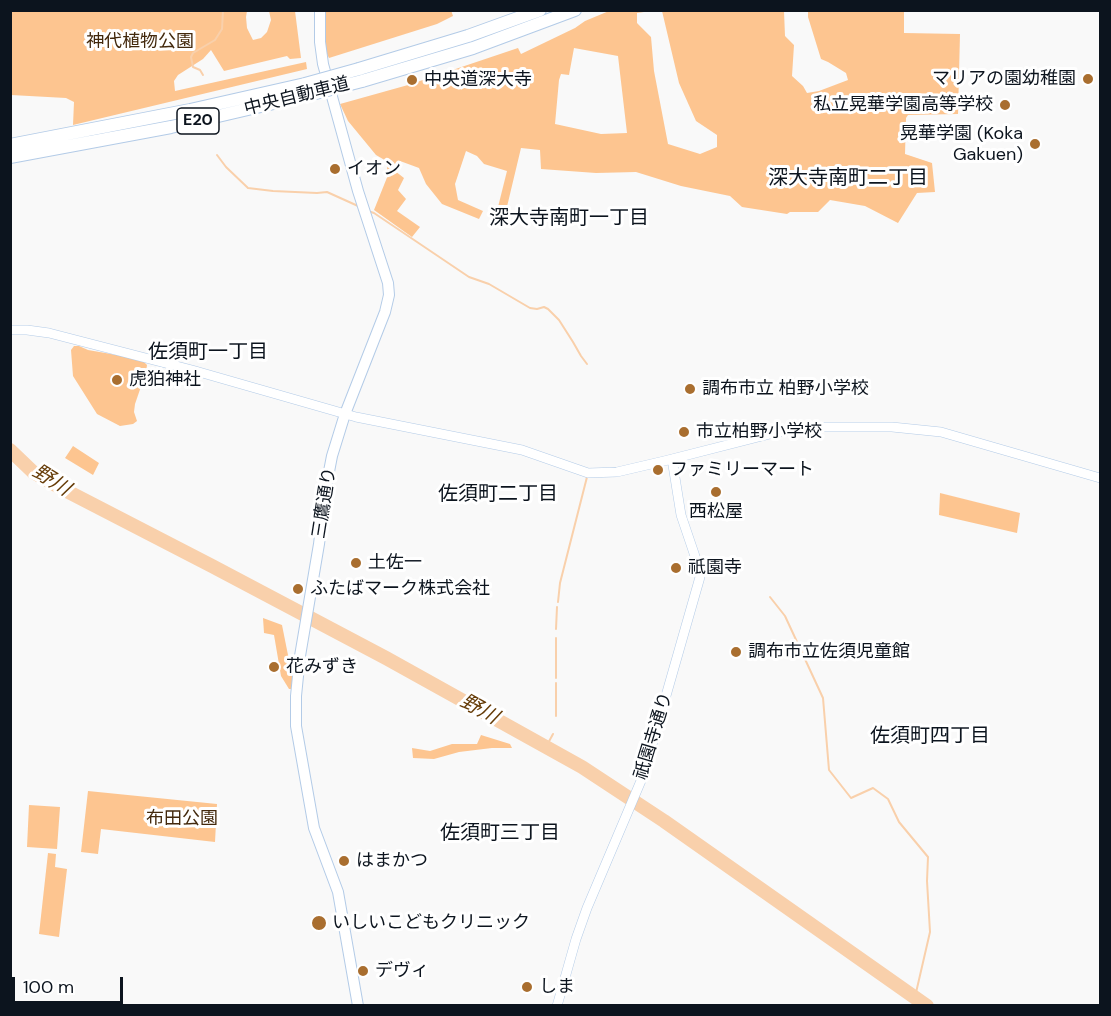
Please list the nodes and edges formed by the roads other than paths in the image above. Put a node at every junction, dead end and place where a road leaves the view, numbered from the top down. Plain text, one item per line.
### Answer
1 (320, 10) edge
2 (540, 10) edge
3 (575, 10) edge
4 (361, 75) junction
5 (306, 90) junction
6 (10, 145) edge
7 (10, 157) edge
8 (10, 330) edge
9 (345, 414) junction
10 (672, 459) junction
11 (1101, 477) edge
12 (358, 1005) edge
13 (557, 1005) edge

1 - 9 main road, 三鷹通り
2 - 4 highway, 中央自動車道 / E20
3 - 4 highway, 中央自動車道 / E20
4 - 5 highway, 中央自動車道 / E20, bridge
5 - 6 highway, 中央自動車道 / E20
5 - 7 highway, 中央自動車道 / E20
8 - 9 street
9 - 10 street
9 - 12 main road, 三鷹通り
10 - 11 street
10 - 13 street, 祇園寺通り

